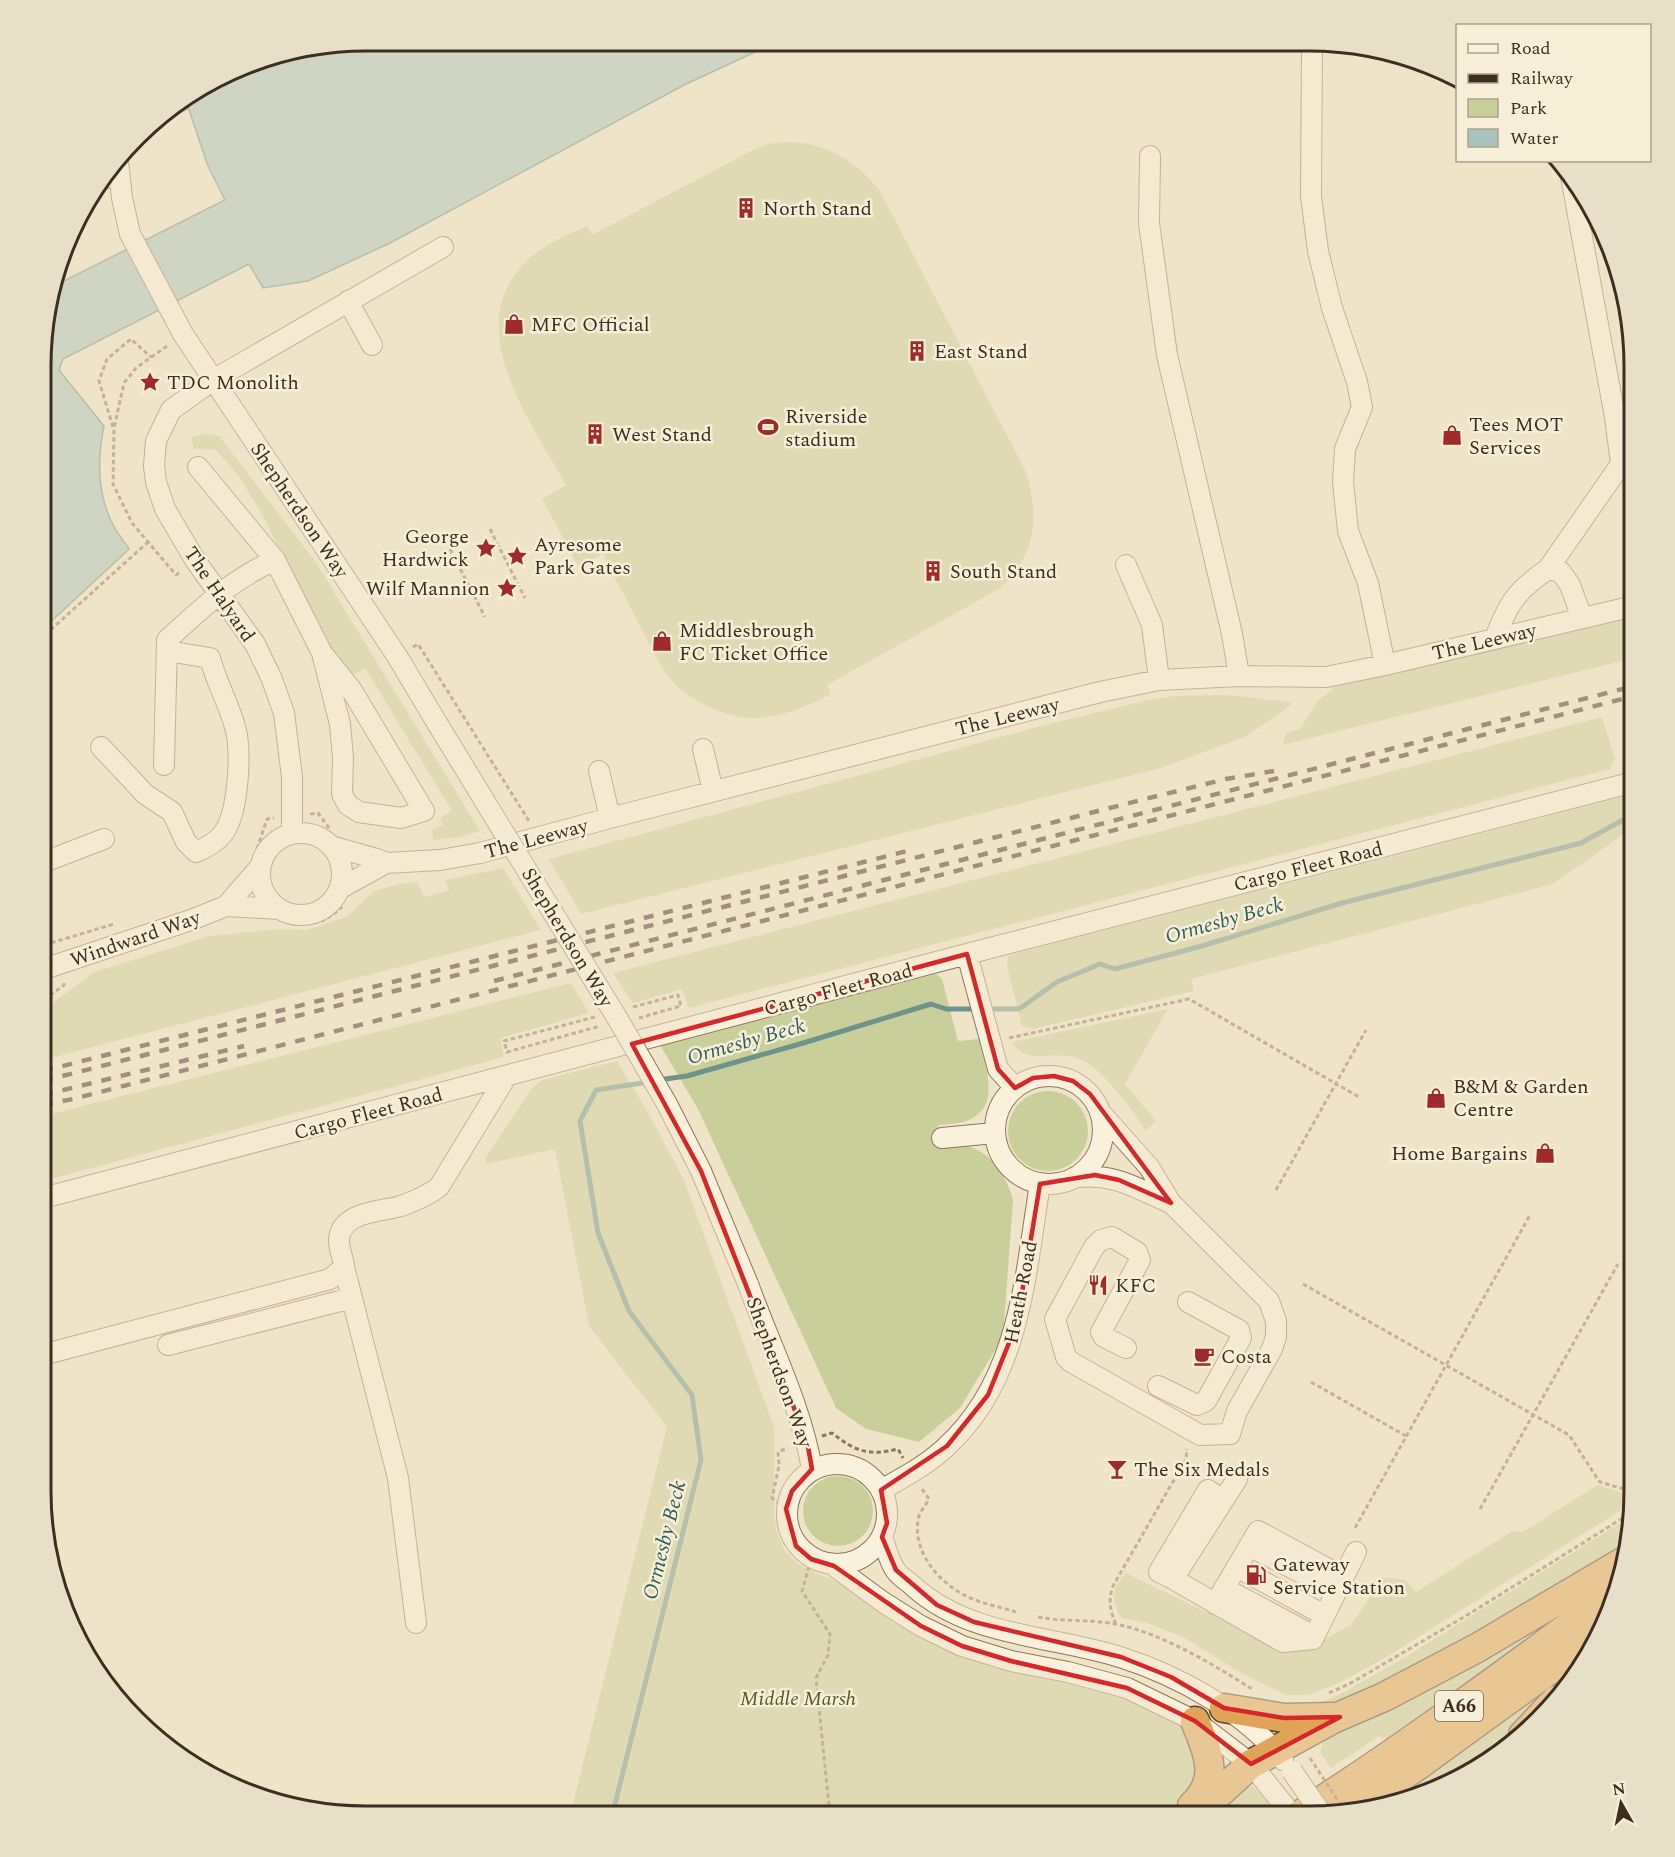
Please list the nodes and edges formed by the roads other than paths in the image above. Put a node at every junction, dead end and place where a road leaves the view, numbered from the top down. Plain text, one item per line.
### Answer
1 (1312, 51) edge
2 (1150, 156) dead end
3 (119, 170) edge
4 (1575, 197) edge
5 (442, 247) dead end
6 (348, 301) junction
7 (372, 345) dead end
8 (213, 380) junction
9 (1624, 448) edge
10 (1624, 462) edge
11 (198, 467) dead end
12 (275, 560) junction
13 (1126, 565) dead end
14 (1548, 569) junction
15 (220, 593) junction
16 (1624, 608) edge
17 (1582, 618) junction
18 (1495, 638) junction
19 (167, 651) junction
20 (322, 653) junction
21 (1385, 665) junction
22 (1239, 676) junction
23 (1159, 680) junction
24 (100, 747) dead end
25 (703, 749) dead end
26 (164, 765) dead end
27 (599, 771) dead end
28 (1624, 786) edge
29 (713, 791) junction
30 (610, 818) junction
31 (292, 834) junction
32 (104, 839) dead end
33 (331, 846) junction
34 (51, 859) edge
35 (257, 862) junction
36 (386, 863) junction
37 (339, 889) junction
38 (226, 906) junction
39 (279, 909) junction
40 (967, 954) junction
41 (51, 967) edge
42 (506, 1077) junction
43 (1015, 1088) junction
44 (1100, 1112) junction
45 (994, 1133) junction
46 (942, 1138) dead end
47 (1077, 1177) junction
48 (1040, 1184) junction
49 (51, 1196) edge
50 (1171, 1203) junction
51 (344, 1267) junction
52 (352, 1298) junction
53 (1188, 1302) dead end
54 (168, 1345) dead end
55 (1126, 1348) dead end
56 (51, 1353) edge
57 (1158, 1386) dead end
58 (812, 1469) junction
59 (1237, 1479) dead end
60 (881, 1490) junction
61 (882, 1537) junction
62 (1356, 1552) dead end
63 (834, 1566) junction
64 (1237, 1566) junction
65 (1615, 1567) edge
66 (1340, 1584) junction
67 (1220, 1596) junction
68 (1604, 1600) edge
69 (1324, 1615) junction
70 (416, 1623) dead end
71 (1585, 1644) edge
72 (1224, 1708) junction
73 (1340, 1716) junction
74 (1195, 1721) junction
75 (1273, 1762) junction
76 (1365, 1801) edge
77 (1191, 1806) edge
78 (1209, 1806) edge
79 (1286, 1806) edge
80 (1314, 1806) edge
81 (1314, 1806) edge

1 - 21 street
2 - 22 street
3 - 8 street, Shepherdson Way
4 - 9 street
5 - 6 street, The Halyard
6 - 7 street
6 - 8 street, The Halyard
8 - 15 street, The Halyard
8 - 58 street, Shepherdson Way, bridge
10 - 14 street
11 - 12 street
12 - 15 street
12 - 20 street
13 - 23 street
14 - 17 street
14 - 18 street
15 - 19 street
15 - 31 street, The Halyard
16 - 17 street, The Leeway
17 - 18 street, The Leeway
18 - 21 street, The Leeway
19 - 24 street
19 - 26 street
20 - 20 street
21 - 22 street, The Leeway
22 - 23 street, The Leeway
23 - 29 street, The Leeway
25 - 29 street
27 - 30 street
28 - 40 street, Cargo Fleet Road
29 - 30 street, The Leeway
30 - 36 street, The Leeway
31 - 33 street
31 - 35 street
32 - 34 street
33 - 36 street, The Leeway
33 - 37 street
35 - 38 street, Windward Way
35 - 39 street
36 - 37 street, The Leeway
37 - 39 street
38 - 39 street, Windward Way
38 - 41 street, Windward Way
40 - 42 street, Cargo Fleet Road
40 - 43 street
42 - 49 street, Cargo Fleet Road
42 - 51 street
43 - 44 street
43 - 45 street
44 - 47 street
44 - 50 street
45 - 46 street
45 - 48 street
47 - 48 street
47 - 50 street
48 - 60 street, Heath Road
50 - 55 street
51 - 52 street
51 - 56 street
52 - 54 street
52 - 70 street
53 - 57 street
58 - 60 street, Shepherdson Way
58 - 63 street, Shepherdson Way
59 - 67 street
60 - 61 street
61 - 63 street
61 - 72 street
62 - 66 street
63 - 74 street
64 - 66 street
64 - 67 street
64 - 69 street
65 - 73 highway, A66
66 - 69 street
67 - 69 street
68 - 80 highway, A66
71 - 76 highway, A66
72 - 73 highway
72 - 75 street
73 - 75 highway, A66
74 - 75 street
74 - 77 highway
75 - 78 highway, A66
75 - 79 street
75 - 81 street, bridge

